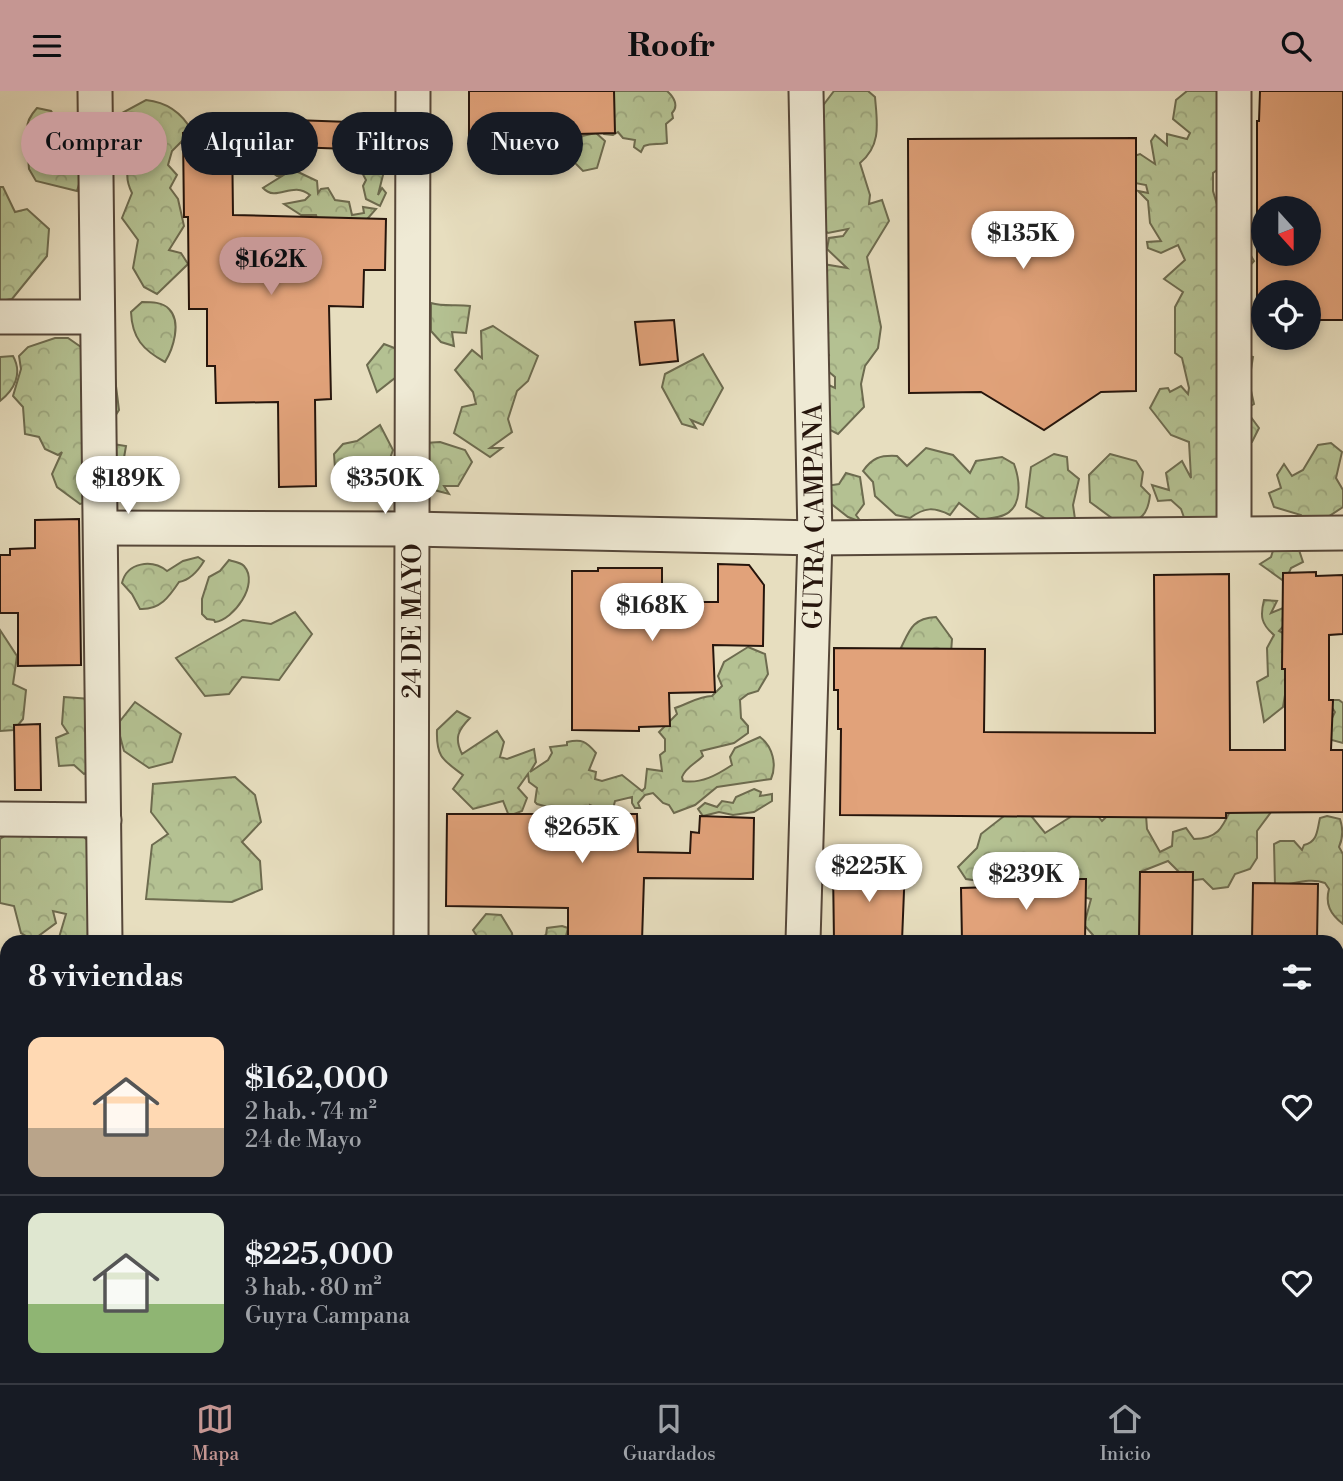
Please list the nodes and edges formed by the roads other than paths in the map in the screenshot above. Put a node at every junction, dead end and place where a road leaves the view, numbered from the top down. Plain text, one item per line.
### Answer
1 (95, 91) edge
2 (413, 91) edge
3 (806, 91) edge
4 (1234, 91) edge
5 (0, 317) edge
6 (97, 317) junction
7 (102, 528) junction
8 (412, 529) junction
9 (1234, 533) junction
10 (1343, 533) edge
11 (815, 538) junction
12 (0, 819) edge
13 (104, 820) junction
14 (105, 935) edge
15 (411, 935) edge
16 (803, 935) edge

1 - 6 street
2 - 8 street, 24 DE MAYO
3 - 11 street, GUYRA CAMPANA
4 - 9 street
5 - 6 street
6 - 7 street
7 - 8 street
7 - 13 street
8 - 11 street
8 - 15 street, 24 DE MAYO
9 - 10 street
9 - 11 street
11 - 16 street, GUYRA CAMPANA
12 - 13 street
13 - 14 street

